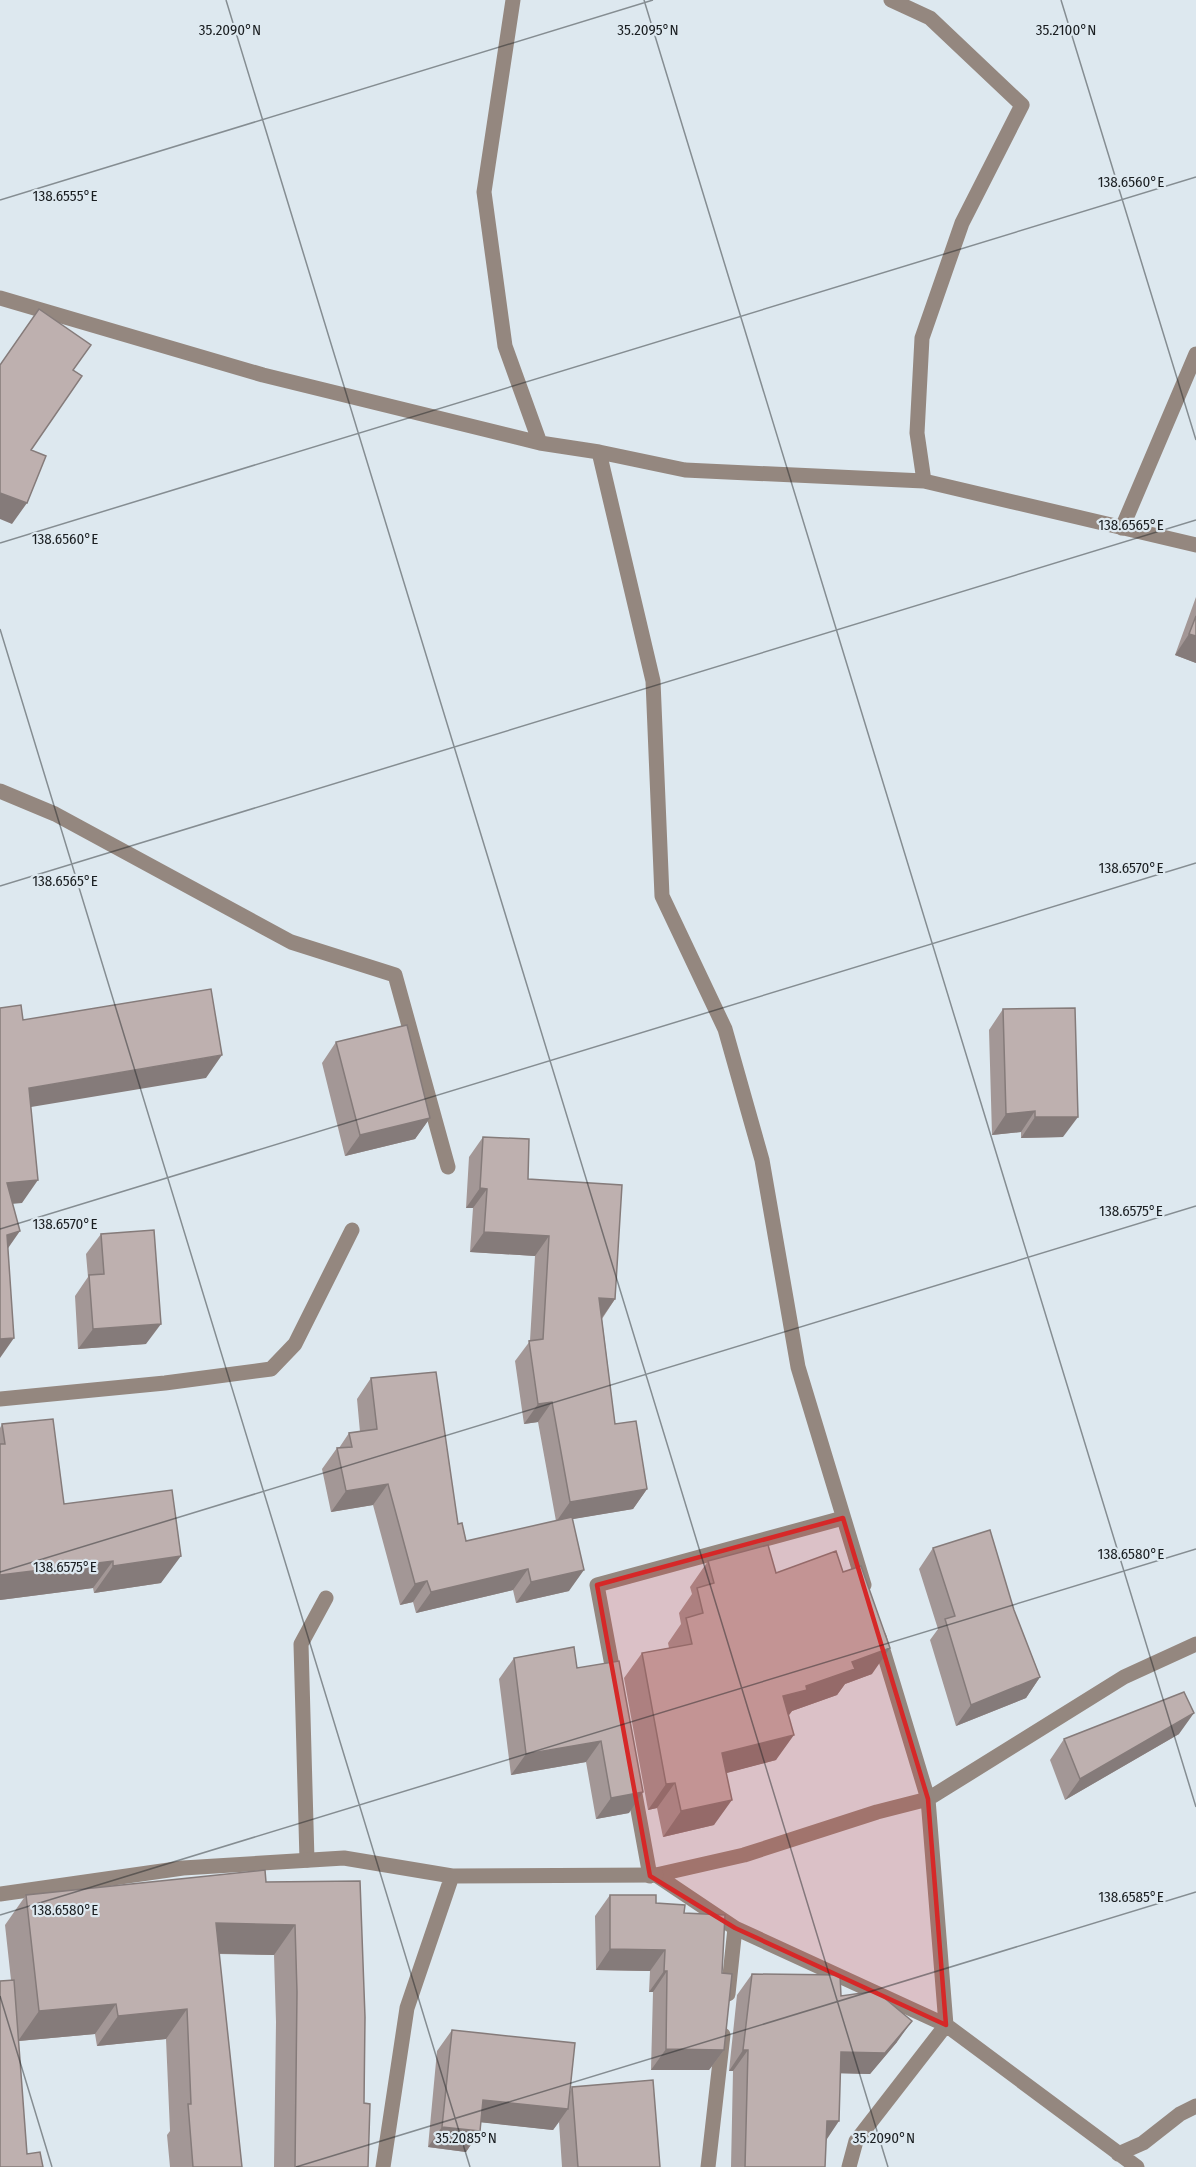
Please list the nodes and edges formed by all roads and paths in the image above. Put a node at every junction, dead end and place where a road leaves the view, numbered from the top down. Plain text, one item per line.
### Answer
1 (513, 0) edge
2 (891, 0) edge
3 (0, 298) edge
4 (1196, 354) edge
5 (540, 443) junction
6 (598, 452) junction
7 (924, 481) junction
8 (1122, 528) junction
9 (1196, 546) edge
10 (0, 791) edge
11 (448, 1167) dead end
12 (352, 1230) dead end
13 (0, 1399) edge
14 (843, 1518) junction
15 (867, 1596) edge
16 (326, 1598) dead end
17 (874, 1619) edge
18 (1196, 1644) edge
19 (619, 1701) edge
20 (631, 1771) edge
21 (928, 1799) junction
22 (307, 1860) junction
23 (653, 1875) junction
24 (452, 1876) junction
25 (0, 1894) edge
26 (735, 1928) junction
27 (946, 2025) junction
28 (1196, 2106) edge
29 (1118, 2154) junction
30 (383, 2167) edge
31 (708, 2167) edge
32 (849, 2167) edge
33 (1137, 2167) edge

1 - 5 street
2 - 7 street
3 - 5 street
4 - 8 street
5 - 6 street
6 - 7 street
6 - 14 street
7 - 8 street
8 - 9 street
10 - 11 street
12 - 13 street
14 - 15 street
14 - 19 street
16 - 22 street
17 - 21 street
18 - 21 street
20 - 23 street
21 - 23 street
21 - 27 street
22 - 24 street
22 - 25 street
23 - 24 street
23 - 26 street
24 - 30 street
26 - 27 street
26 - 31 street
27 - 29 street
27 - 32 street
28 - 29 street
29 - 33 street

